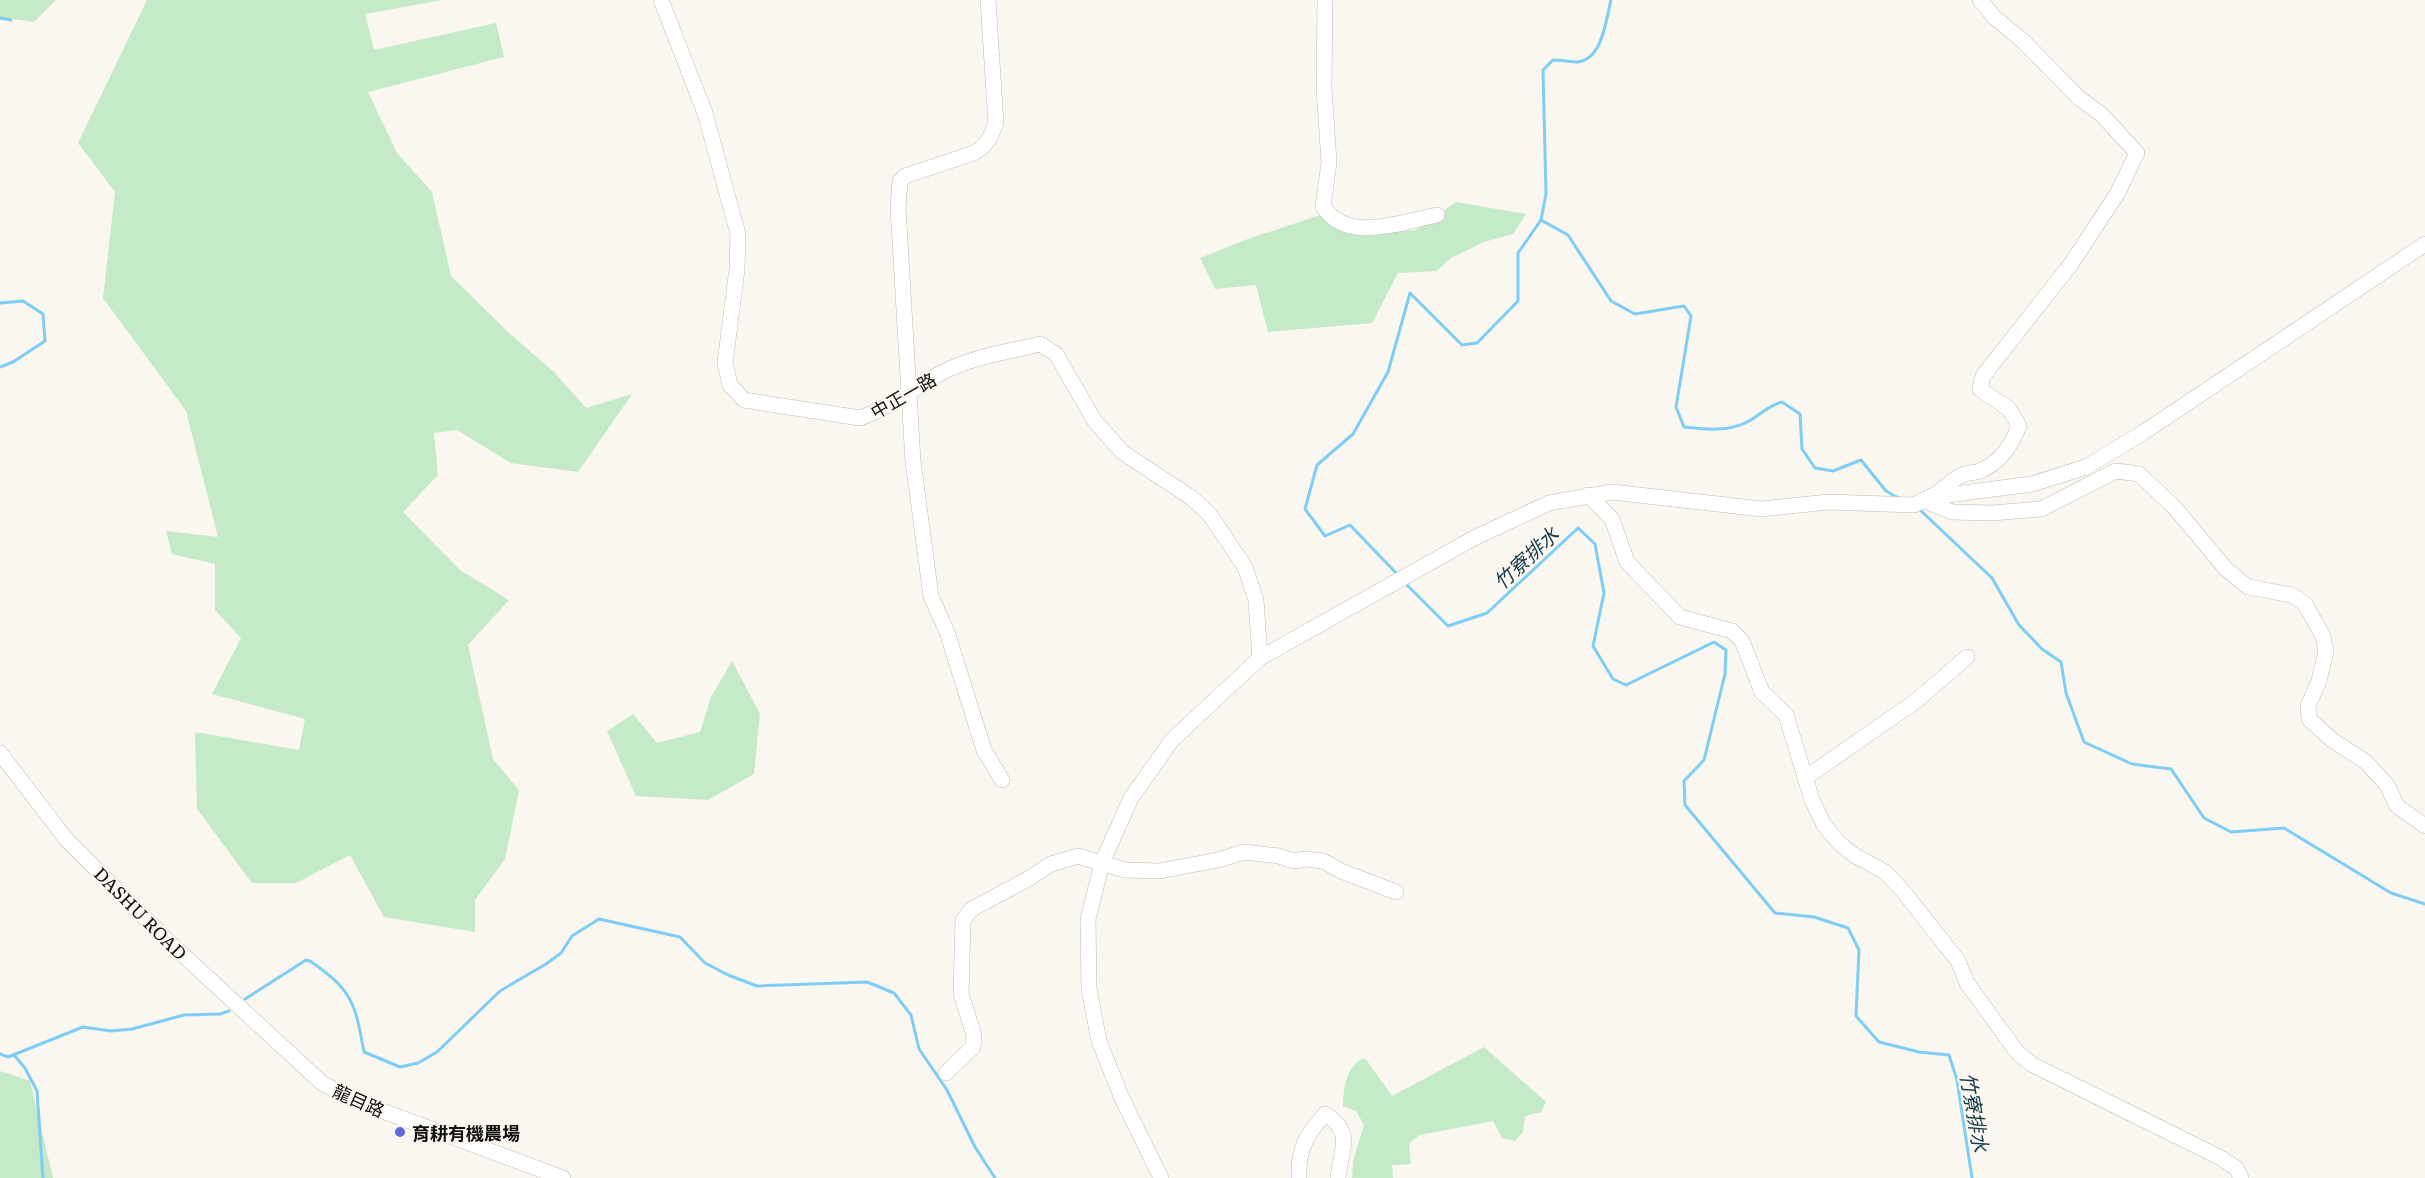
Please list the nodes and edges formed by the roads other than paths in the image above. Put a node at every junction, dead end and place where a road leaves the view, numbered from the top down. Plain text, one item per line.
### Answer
1 (661, 0) edge
2 (988, 0) edge
3 (1325, 0) edge
4 (1980, 0) edge
5 (1437, 215) dead end
6 (2425, 244) edge
7 (910, 392) junction
8 (1587, 495) junction
9 (1948, 495) dead end
10 (1917, 501) junction
11 (1967, 657) dead end
12 (1260, 658) junction
13 (0, 753) edge
14 (1805, 778) junction
15 (1002, 780) dead end
16 (2425, 826) edge
17 (1102, 863) junction
18 (1396, 892) dead end
19 (296, 1060) joint
20 (946, 1073) dead end
21 (563, 1178) edge
22 (1161, 1178) edge
23 (1299, 1178) edge
24 (1338, 1178) edge
25 (2241, 1178) edge

1 - 7 street, 中正一路
2 - 7 street
3 - 5 street
4 - 10 street
6 - 9 street
7 - 12 street, 中正一路
7 - 15 street
8 - 10 street
8 - 12 street
8 - 14 street
10 - 16 street
11 - 14 street
12 - 17 street
13 - 19 street, DASHU ROAD
14 - 25 street
17 - 18 street
17 - 20 street
17 - 22 street
19 - 21 street, 龍目路
23 - 24 street

